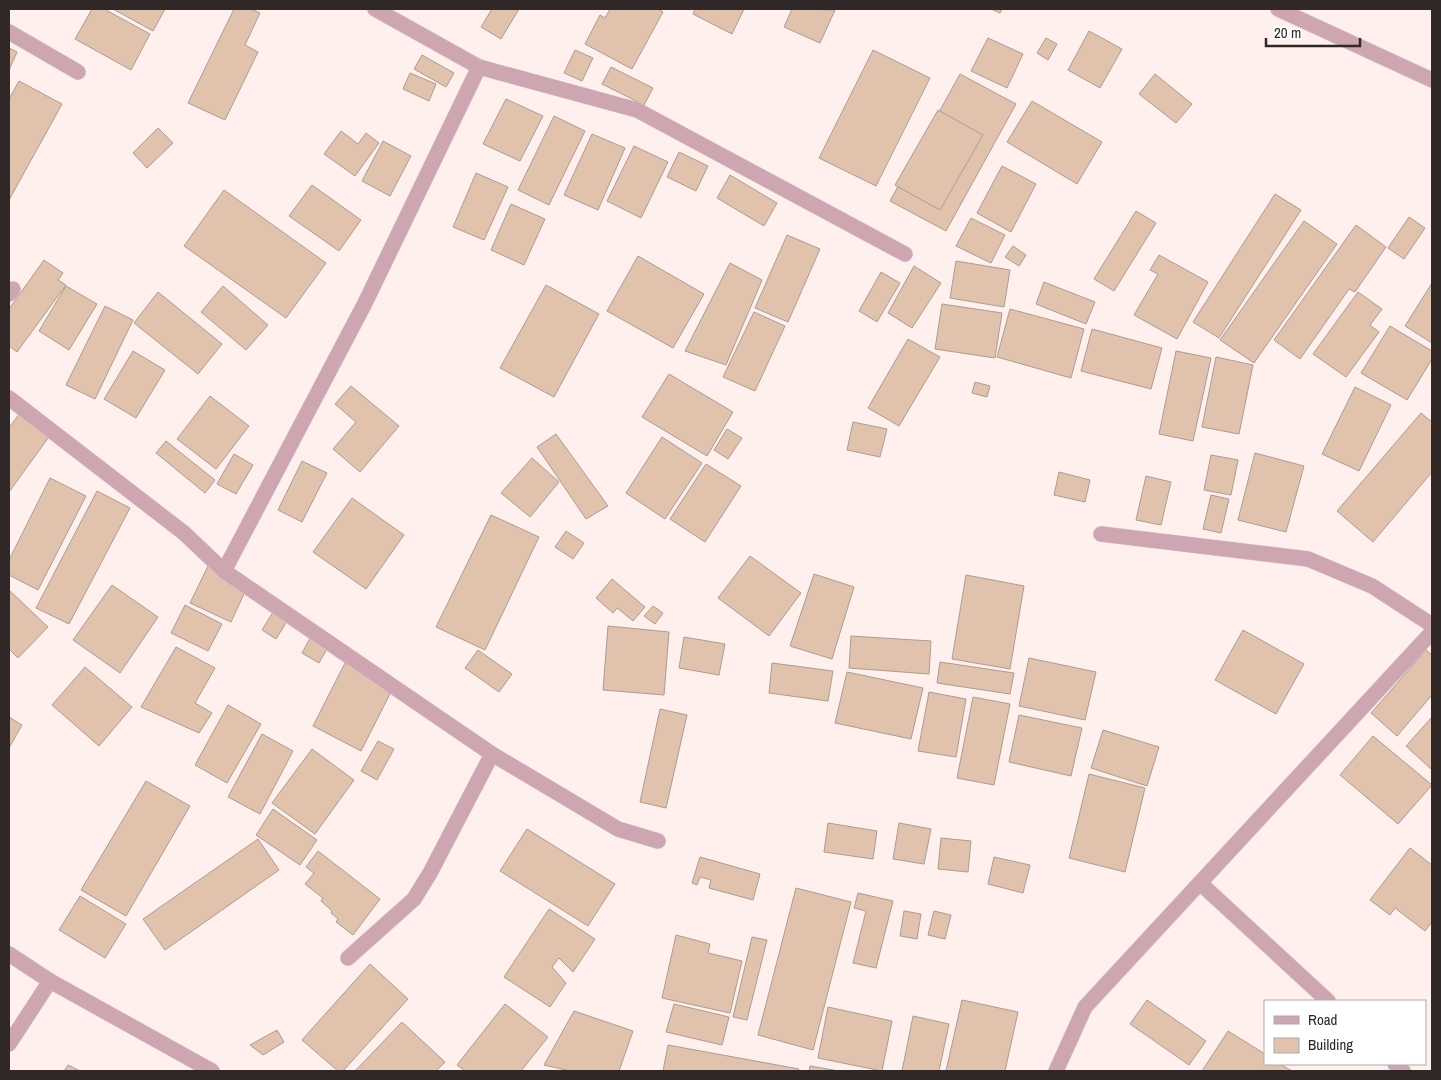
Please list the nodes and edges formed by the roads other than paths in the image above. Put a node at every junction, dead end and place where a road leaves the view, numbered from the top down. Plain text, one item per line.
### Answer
1 (375, 9) edge
2 (1278, 9) edge
3 (9, 32) edge
4 (479, 67) junction
5 (78, 72) dead end
6 (1432, 80) edge
7 (905, 254) dead end
8 (9, 398) edge
9 (1101, 534) dead end
10 (224, 571) junction
11 (1432, 625) edge
12 (1432, 632) edge
13 (492, 754) junction
14 (658, 841) dead end
15 (1200, 883) junction
16 (9, 954) edge
17 (348, 958) dead end
18 (50, 981) junction
19 (1327, 1000) edge
20 (9, 1044) edge
21 (212, 1071) edge
22 (1056, 1071) edge

1 - 4 street
2 - 6 street
3 - 5 street
4 - 7 street
4 - 10 street
8 - 10 street
9 - 11 street
10 - 13 street
12 - 15 street
13 - 14 street
13 - 17 street
15 - 19 street
15 - 22 street
16 - 18 street
18 - 20 street
18 - 21 street

